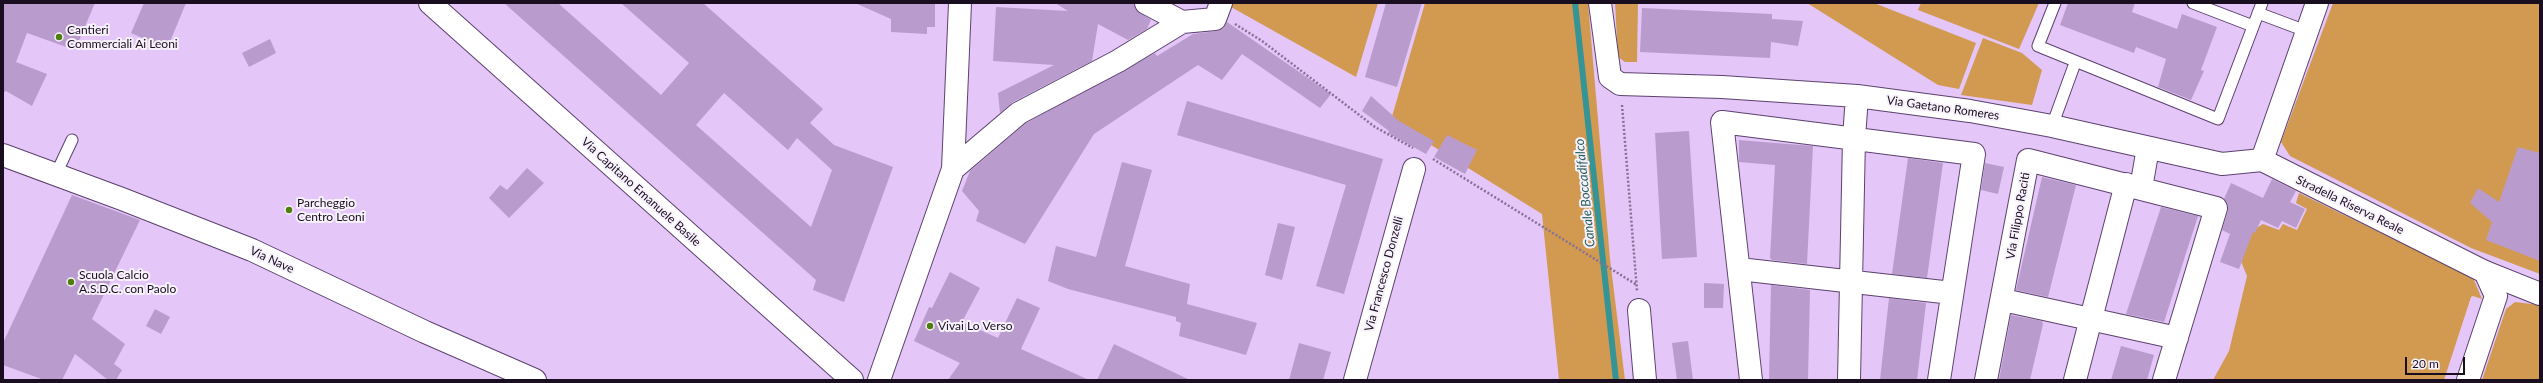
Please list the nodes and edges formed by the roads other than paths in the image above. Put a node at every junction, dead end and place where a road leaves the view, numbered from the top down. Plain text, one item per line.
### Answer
1 (430, 3) edge
2 (960, 3) edge
3 (1146, 3) edge
4 (1221, 3) edge
5 (1600, 3) edge
6 (2055, 3) edge
7 (2193, 3) edge
8 (2317, 3) edge
9 (2260, 8) edge
10 (1182, 22) junction
11 (2253, 26) junction
12 (2306, 31) junction
13 (2075, 63) junction
14 (1857, 96) junction
15 (2052, 126) junction
16 (1854, 138) junction
17 (72, 140) dead end
18 (2148, 148) junction
19 (3, 155) edge
20 (2262, 160) junction
21 (1414, 168) dead end
22 (953, 169) junction
23 (56, 174) junction
24 (2133, 186) junction
25 (1738, 269) junction
26 (2485, 272) junction
27 (1851, 282) junction
28 (1952, 293) junction
29 (2540, 294) edge
30 (2003, 300) junction
31 (1639, 310) road end
32 (2091, 319) junction
33 (2177, 338) junction
34 (524, 378) edge
35 (852, 380) edge
36 (879, 380) edge
37 (1354, 380) edge
38 (1645, 380) edge
39 (1751, 380) edge
40 (1849, 380) edge
41 (1939, 380) edge
42 (1986, 380) edge
43 (2075, 380) edge
44 (2164, 380) edge
45 (2468, 380) edge

1 - 35 street, Via Capitano Emanuele Basile
2 - 22 street
3 - 10 street
4 - 10 street
5 - 14 street, Via Gaetano Romeres
6 - 13 lane
7 - 11 lane
8 - 12 street
9 - 11 lane
9 - 12 lane
10 - 22 street
11 - 13 lane
12 - 20 street
13 - 15 lane
14 - 15 street, Via Gaetano Romeres
14 - 16 street
15 - 18 street, Via Gaetano Romeres
16 - 25 street
16 - 27 street
16 - 28 street
17 - 23 lane
18 - 20 street, Via Gaetano Romeres
18 - 24 street
19 - 23 street, Via Nave
20 - 26 street, Stradella Riserva Reale
21 - 37 street, Via Francesco Donzelli
22 - 36 street
23 - 34 street, Via Nave
24 - 30 street, Via Filippo Raciti
24 - 32 street
24 - 33 street, Via Filippo Raciti
25 - 27 street
25 - 39 street
26 - 29 street, Stradella Riserva Reale
26 - 45 street
27 - 28 street
27 - 40 street
28 - 41 street
30 - 32 street
30 - 42 street, Via Filippo Raciti
31 - 38 street
32 - 33 street
32 - 43 street
33 - 44 street, Via Filippo Raciti

